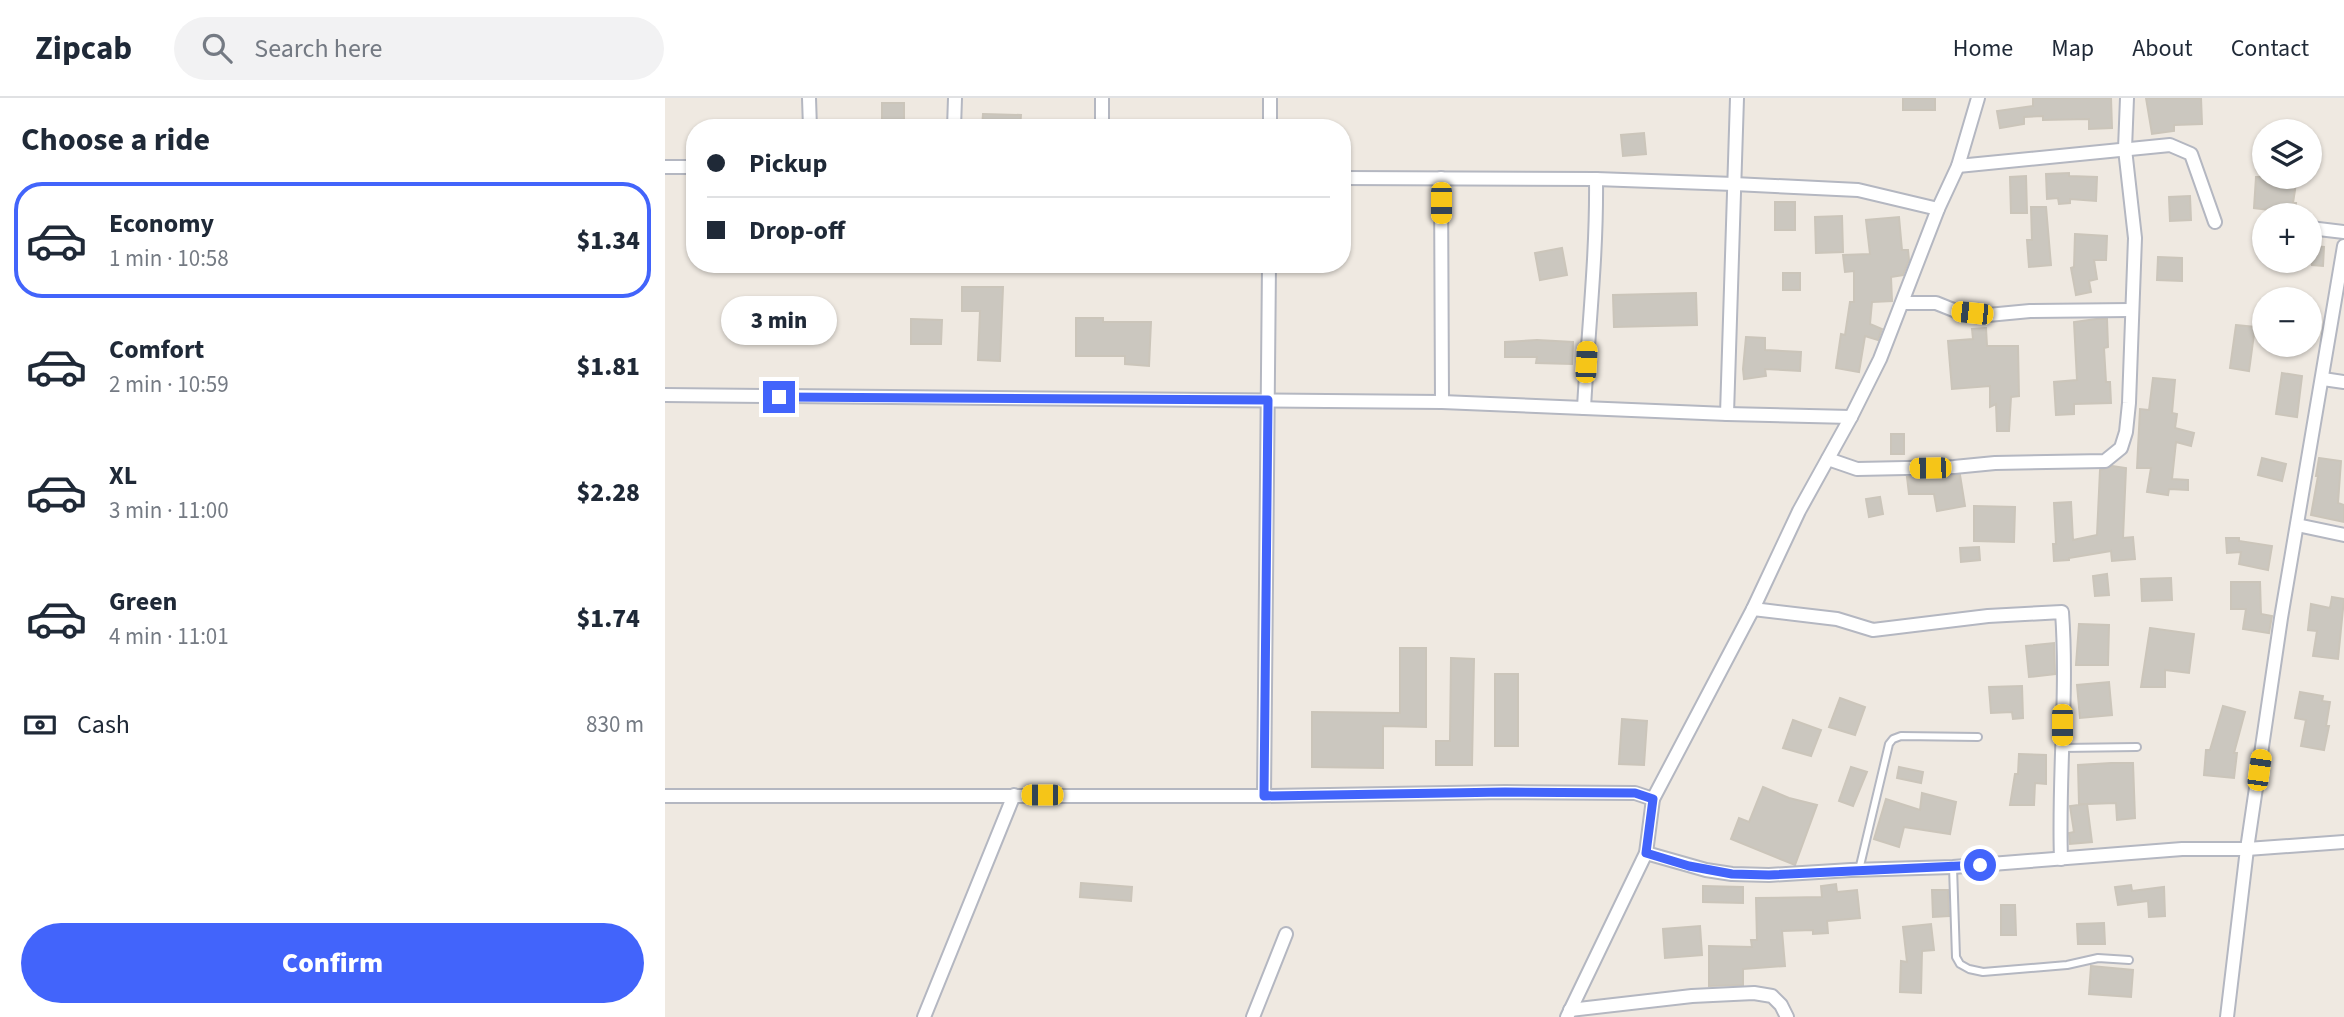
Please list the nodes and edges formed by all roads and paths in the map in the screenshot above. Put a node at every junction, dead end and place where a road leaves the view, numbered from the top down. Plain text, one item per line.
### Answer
1 (809, 98) edge
2 (954, 98) edge
3 (1102, 98) edge
4 (1271, 98) edge
5 (1737, 98) edge
6 (1978, 98) edge
7 (2127, 98) edge
8 (810, 119) edge
9 (954, 119) edge
10 (1102, 119) edge
11 (1270, 119) edge
12 (2125, 149) junction
13 (1958, 166) junction
14 (665, 167) edge
15 (686, 167) edge
16 (1351, 178) edge
17 (1441, 178) junction
18 (1596, 179) junction
19 (1734, 184) junction
20 (1938, 209) junction
21 (2215, 222) dead end
22 (2322, 229) edge
23 (2344, 232) edge
24 (2344, 246) edge
25 (1269, 273) edge
26 (1903, 303) junction
27 (2131, 310) junction
28 (2323, 379) junction
29 (2344, 382) edge
30 (665, 395) edge
31 (1268, 400) junction
32 (1442, 402) junction
33 (1584, 408) junction
34 (1727, 414) junction
35 (1851, 417) junction
36 (1828, 459) junction
37 (2297, 525) junction
38 (2344, 535) edge
39 (1753, 609) junction
40 (1978, 737) dead end
41 (2137, 747) dead end
42 (2062, 748) junction
43 (1014, 795) junction
44 (665, 796) edge
45 (1264, 796) junction
46 (1653, 799) junction
47 (2344, 842) edge
48 (2247, 849) junction
49 (1646, 853) junction
50 (2061, 859) junction
51 (1953, 867) junction
52 (1859, 870) junction
53 (1286, 934) dead end
54 (2129, 960) dead end
55 (1568, 1013) edge
56 (924, 1017) edge
57 (1253, 1017) edge
58 (1787, 1017) edge
59 (2227, 1017) edge

1 - 8 street
2 - 9 street
3 - 10 street
4 - 11 street
5 - 19 street
6 - 13 street
7 - 12 street
12 - 13 street
12 - 21 street
12 - 27 street
13 - 20 street
14 - 15 street
16 - 17 street
17 - 18 street
17 - 32 street
18 - 19 street
18 - 33 street
19 - 20 street
19 - 34 street
20 - 26 street
22 - 23 street
24 - 28 street
25 - 31 street
26 - 27 street
26 - 35 street
27 - 36 street
28 - 29 street
28 - 37 street
30 - 31 street
31 - 32 street
31 - 45 street
32 - 33 street
33 - 34 street
34 - 35 street
35 - 36 street
36 - 39 street
37 - 38 street
37 - 48 street
39 - 42 street
39 - 46 street
40 - 52 lane
41 - 42 lane
42 - 50 street
43 - 44 street
43 - 45 street
43 - 56 street
45 - 46 street
46 - 49 street
47 - 48 street
48 - 50 street
48 - 59 street
49 - 52 street
49 - 55 street
50 - 51 street
51 - 52 street
51 - 54 lane
53 - 57 street
55 - 58 street

